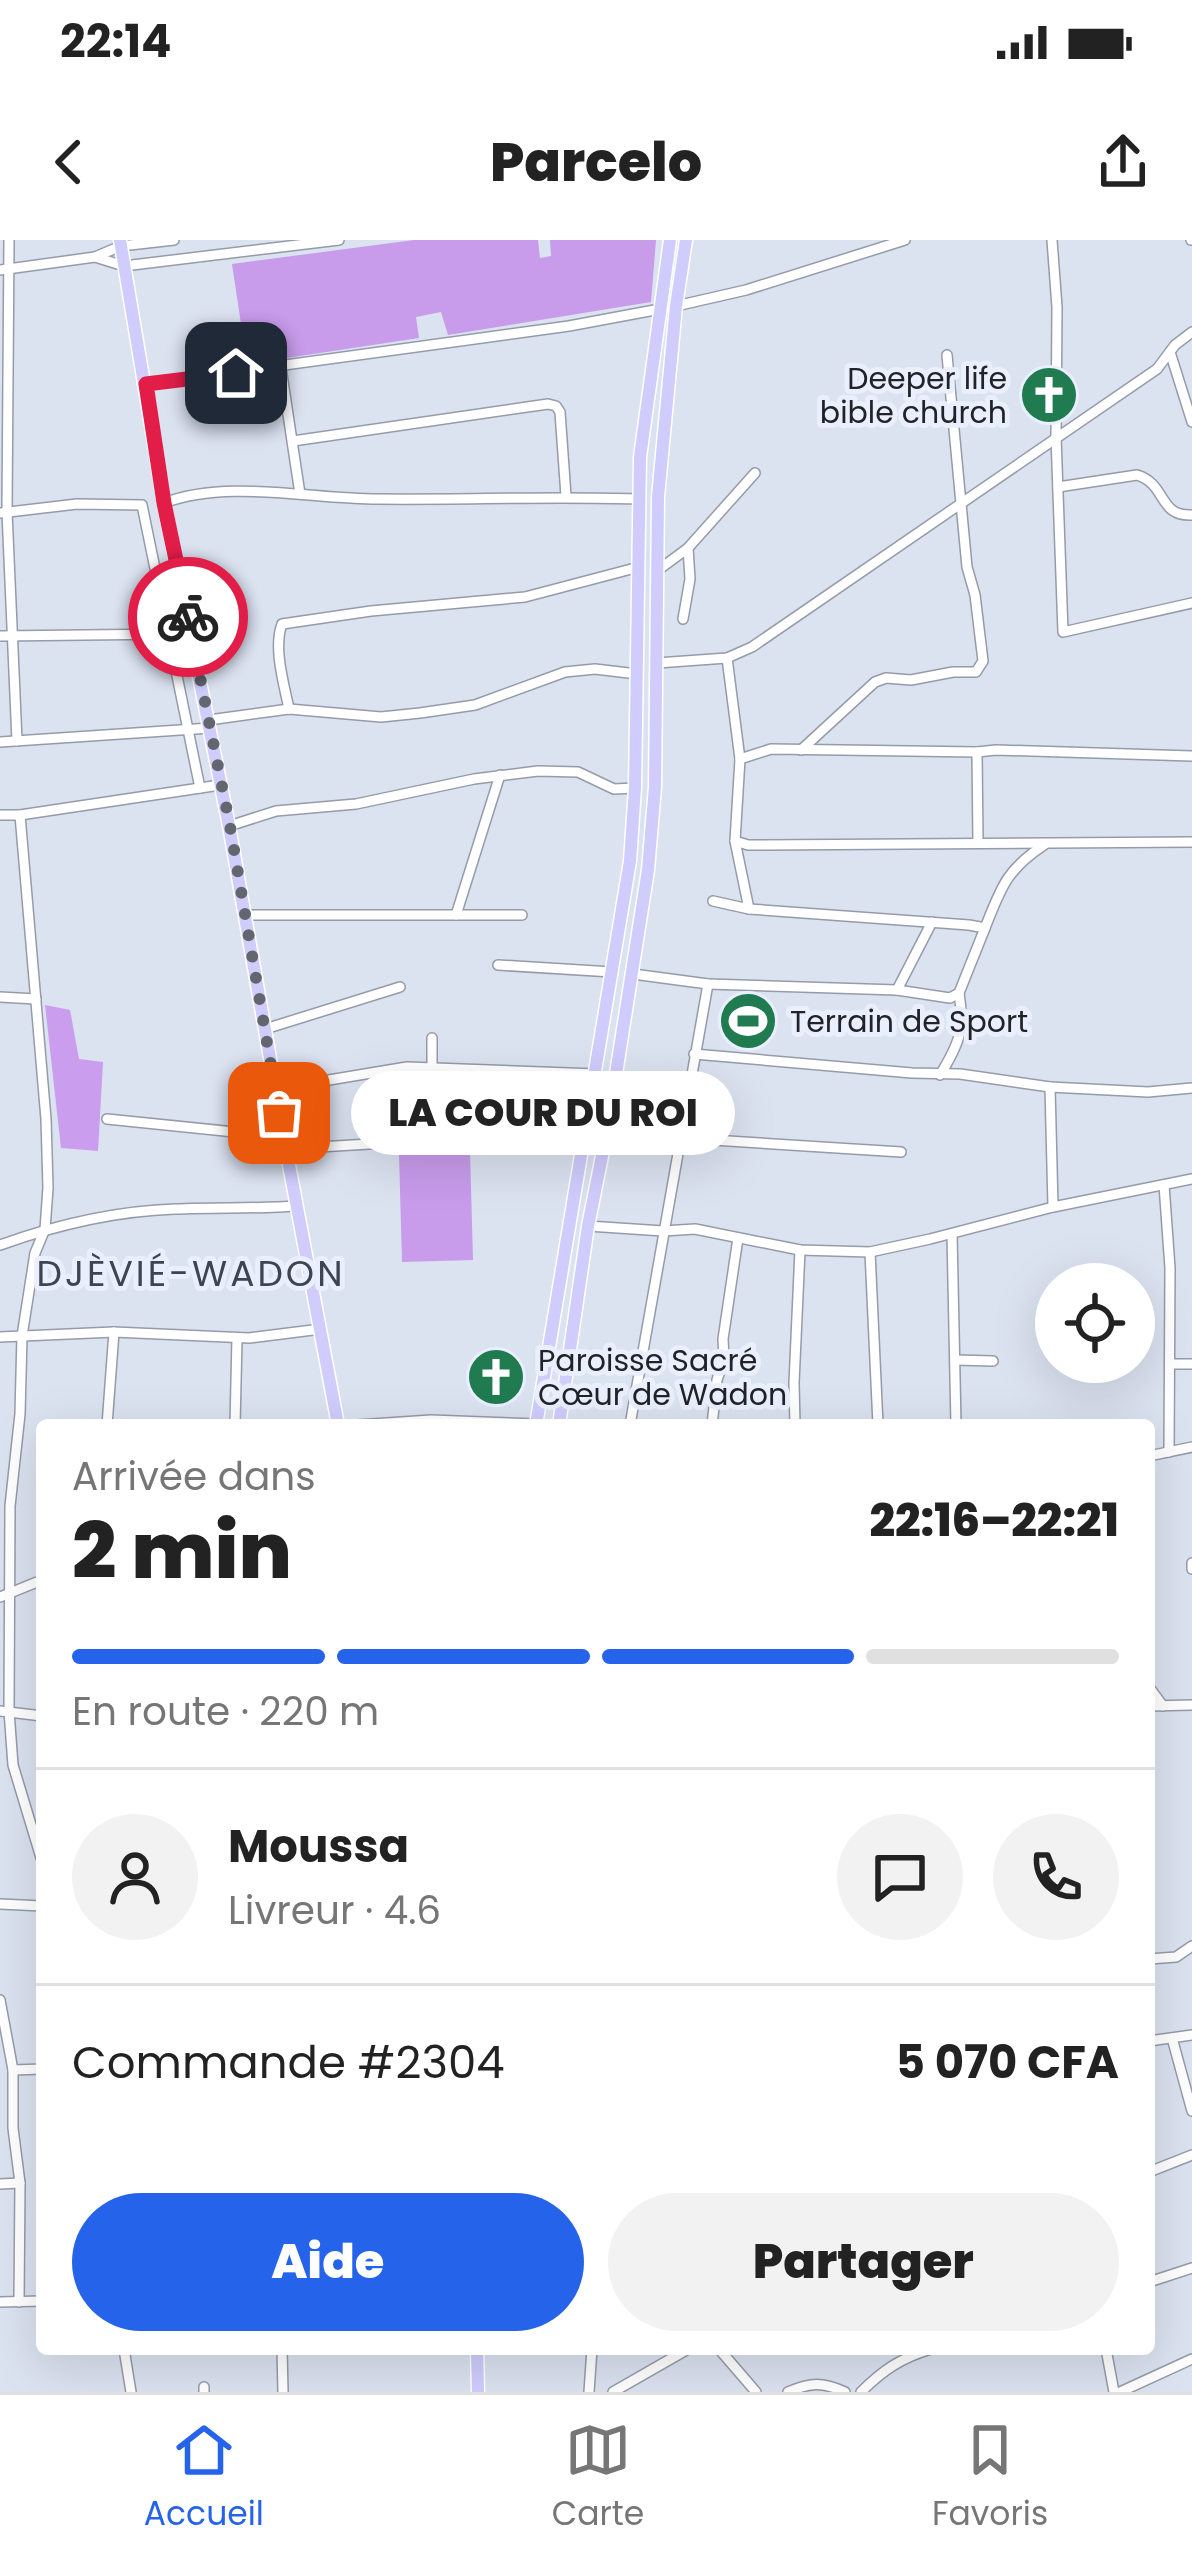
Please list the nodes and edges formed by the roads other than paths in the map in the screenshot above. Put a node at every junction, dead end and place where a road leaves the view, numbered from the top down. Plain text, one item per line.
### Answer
1 (9, 240) edge
2 (174, 240) edge
3 (339, 240) edge
4 (670, 240) edge
5 (686, 240) edge
6 (905, 240) edge
7 (1052, 240) edge
8 (120, 243) edge
9 (95, 257) junction
10 (124, 266) junction
11 (5, 269) edge
12 (676, 306) junction
13 (660, 309) junction
14 (1192, 332) edge
15 (1170, 352) junction
16 (946, 355) dead end
17 (281, 368) junction
18 (146, 384) junction
19 (1192, 422) edge
20 (1056, 437) junction
21 (292, 441) junction
22 (755, 473) dead end
23 (1058, 487) junction
24 (300, 494) junction
25 (566, 496) junction
26 (638, 499) junction
27 (962, 500) junction
28 (164, 503) junction
29 (3, 513) edge
30 (1192, 515) edge
31 (688, 548) junction
32 (639, 567) junction
33 (661, 569) junction
34 (690, 579) junction
35 (1192, 603) edge
36 (682, 619) dead end
37 (169, 634) junction
38 (0, 636) edge
39 (13, 636) junction
40 (727, 658) junction
41 (657, 663) junction
42 (638, 674) junction
43 (290, 709) junction
44 (210, 724) junction
45 (188, 729) junction
46 (17, 740) junction
47 (0, 742) edge
48 (801, 750) junction
49 (977, 752) junction
50 (1192, 757) edge
51 (740, 759) junction
52 (500, 775) junction
53 (220, 785) junction
54 (200, 788) junction
55 (635, 788) junction
56 (0, 814) edge
57 (20, 815) junction
58 (230, 826) junction
59 (734, 842) junction
60 (978, 842) junction
61 (1192, 842) edge
62 (1046, 843) junction
63 (748, 845) junction
64 (737, 854) junction
65 (713, 901) dead end
66 (749, 909) junction
67 (456, 914) junction
68 (245, 915) junction
69 (522, 915) dead end
70 (932, 922) junction
71 (985, 928) junction
72 (498, 965) dead end
73 (612, 972) junction
74 (633, 974) junction
75 (708, 984) junction
76 (400, 987) dead end
77 (897, 990) junction
78 (958, 993) junction
79 (0, 997) edge
80 (36, 999) junction
81 (265, 1028) junction
82 (432, 1038) dead end
83 (954, 1052) junction
84 (694, 1054) junction
85 (432, 1067) junction
86 (596, 1074) junction
87 (940, 1075) junction
88 (966, 1076) junction
89 (1050, 1087) junction
90 (1192, 1088) edge
91 (275, 1089) junction
92 (107, 1119) dead end
93 (682, 1126) junction
94 (586, 1131) junction
95 (432, 1139) junction
96 (697, 1139) junction
97 (285, 1143) junction
98 (679, 1143) junction
99 (902, 1152) dead end
100 (1192, 1179) edge
101 (1165, 1185) junction
102 (297, 1206) junction
103 (1053, 1207) junction
104 (588, 1226) junction
105 (45, 1229) junction
106 (663, 1231) junction
107 (952, 1234) junction
108 (738, 1238) junction
109 (0, 1245) edge
110 (800, 1250) junction
111 (870, 1252) junction
112 (321, 1330) junction
113 (114, 1333) junction
114 (22, 1336) junction
115 (0, 1337) edge
116 (236, 1338) junction
117 (956, 1360) junction
118 (993, 1360) dead end
119 (1170, 1364) junction
120 (1192, 1364) edge
121 (107, 1419) edge
122 (235, 1419) edge
123 (337, 1419) edge
124 (538, 1419) edge
125 (560, 1419) edge
126 (631, 1419) edge
127 (713, 1419) edge
128 (795, 1419) edge
129 (878, 1419) edge
130 (956, 1419) edge
131 (1192, 1447) edge
132 (1169, 1452) junction
133 (1155, 1455) edge
134 (0, 1456) edge
135 (15, 1458) junction
136 (36, 1583) edge
137 (4, 1596) edge
138 (1155, 1696) edge
139 (1192, 1705) edge
140 (1155, 1706) edge
141 (1162, 1706) junction
142 (4, 1711) edge
143 (36, 1715) edge
144 (0, 1755) edge
145 (13, 1765) junction
146 (17, 1784) junction
147 (0, 1786) edge
148 (36, 1843) edge
149 (0, 1904) edge
150 (36, 1906) edge
151 (1192, 1946) edge
152 (1155, 1959) edge
153 (0, 2000) edge
154 (1192, 2035) edge
155 (1172, 2038) junction
156 (1155, 2041) edge
157 (36, 2069) edge
158 (13, 2070) junction
159 (1192, 2111) edge
160 (1192, 2155) edge
161 (1155, 2170) edge
162 (20, 2183) junction
163 (0, 2184) edge
164 (1192, 2268) edge
165 (1155, 2280) edge
166 (36, 2301) edge
167 (0, 2302) edge
168 (20, 2302) junction
169 (125, 2355) edge
170 (282, 2355) edge
171 (477, 2355) edge
172 (592, 2355) edge
173 (678, 2355) edge
174 (724, 2355) edge
175 (904, 2355) edge
176 (1108, 2355) edge
177 (1192, 2359) edge
178 (131, 2392) edge
179 (283, 2392) edge
180 (478, 2392) edge
181 (589, 2392) edge
182 (613, 2392) edge
183 (756, 2392) edge
184 (788, 2392) edge
185 (845, 2392) edge
186 (861, 2392) edge
187 (1117, 2392) edge

1 - 11 street
2 - 8 street
3 - 10 street
4 - 13 main road
5 - 12 main road
6 - 12 street
7 - 20 street
8 - 9 street
8 - 10 main road
9 - 10 street
9 - 11 street
10 - 18 main road
11 - 29 street
12 - 33 main road
13 - 17 street
13 - 26 main road
14 - 15 street
15 - 19 street
15 - 20 street
16 - 27 street
17 - 18 street
17 - 21 street
18 - 28 main road
20 - 23 street
20 - 27 street
21 - 24 street
21 - 25 street
22 - 31 street
23 - 30 street
23 - 35 street
24 - 25 street
24 - 28 street
25 - 26 street
26 - 32 main road
27 - 40 street
27 - 48 street
28 - 44 main road
29 - 37 street
29 - 39 street
31 - 33 street
31 - 34 street
32 - 42 main road
32 - 43 street
33 - 34 street
33 - 41 main road
34 - 36 street
37 - 39 street
37 - 45 street
38 - 39 street
39 - 46 street
40 - 41 street
40 - 51 street
41 - 74 main road
42 - 43 street
42 - 55 main road
43 - 44 street
44 - 45 street
44 - 53 main road
45 - 46 street
45 - 54 street
46 - 47 street
48 - 49 street
48 - 51 street
49 - 50 street
49 - 60 street
51 - 59 street
52 - 55 street
52 - 58 street
52 - 67 street
53 - 54 street
53 - 58 main road
54 - 57 street
55 - 73 main road
56 - 57 street
57 - 80 street
58 - 68 main road
59 - 63 street
59 - 64 street
60 - 62 street
60 - 63 street
61 - 62 street
62 - 71 street
63 - 64 street
64 - 66 street
65 - 66 street
66 - 70 street
67 - 68 street
67 - 69 street
68 - 81 main road
70 - 71 street
70 - 77 street
71 - 78 street
72 - 73 street
73 - 86 main road
74 - 75 street
74 - 104 main road
75 - 77 street
75 - 84 street
76 - 81 street
77 - 78 street
78 - 83 street
79 - 80 street
80 - 105 street
81 - 91 main road
82 - 85 street
83 - 87 street
83 - 88 street
84 - 87 street
84 - 93 street
85 - 86 street
85 - 91 street
85 - 95 street
86 - 94 main road
87 - 88 street
88 - 89 street
89 - 90 street
89 - 103 street
91 - 97 main road
92 - 97 street
93 - 96 street
93 - 98 street
94 - 95 street
94 - 124 main road
95 - 97 street
96 - 98 street
96 - 99 street
97 - 102 main road
98 - 106 street
100 - 101 street
101 - 103 street
101 - 119 street
102 - 105 street
102 - 112 main road
103 - 107 street
104 - 106 street
104 - 125 main road
105 - 109 street
105 - 114 street
106 - 108 street
106 - 126 street
107 - 111 street
107 - 117 street
108 - 110 street
108 - 127 street
110 - 111 street
110 - 128 street
111 - 129 street
112 - 116 street
112 - 123 main road
113 - 114 street
113 - 116 street
113 - 121 street
114 - 115 street
114 - 135 street
116 - 122 street
117 - 118 street
117 - 130 street
119 - 120 street
119 - 132 street
131 - 132 street
132 - 133 street
134 - 135 street
135 - 137 street
136 - 137 street
137 - 142 street
138 - 141 street
139 - 141 street
140 - 141 street
142 - 143 street
142 - 145 street
144 - 145 street
145 - 146 street
146 - 147 street
146 - 148 street
149 - 150 street
151 - 152 street
153 - 158 street
154 - 155 street
155 - 156 street
155 - 159 street
157 - 158 street
158 - 162 street
160 - 161 street
162 - 163 street
162 - 168 street
164 - 165 street
166 - 168 street
167 - 168 street
169 - 178 street
170 - 179 street
171 - 180 main road
172 - 181 street
173 - 182 street
174 - 183 street
175 - 186 street
176 - 187 street
177 - 187 street
184 - 185 street

